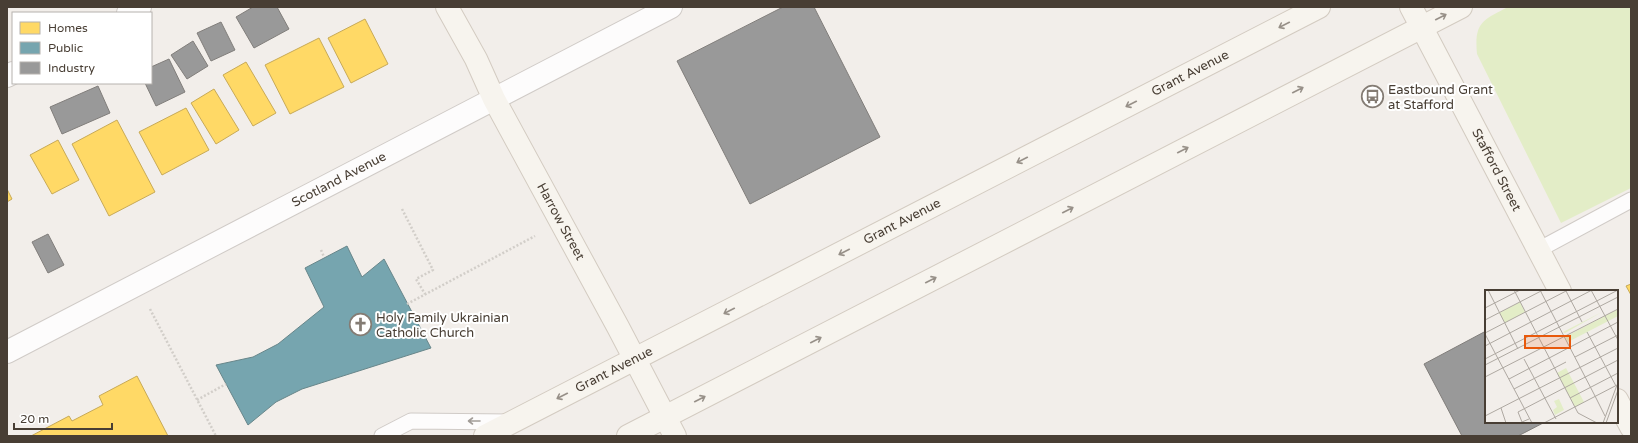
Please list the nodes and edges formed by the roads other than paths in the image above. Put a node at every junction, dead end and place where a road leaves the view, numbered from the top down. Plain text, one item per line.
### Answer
1 (140, 7) edge
2 (447, 7) edge
3 (670, 7) edge
4 (1319, 7) edge
5 (1411, 7) edge
6 (1461, 7) edge
7 (130, 12) edge
8 (1421, 27) junction
9 (494, 99) junction
10 (1631, 200) edge
11 (1538, 250) junction
12 (1559, 290) edge
13 (7, 352) edge
14 (635, 360) junction
15 (1618, 402) edge
16 (513, 422) junction
17 (670, 427) edge
18 (1631, 427) edge
19 (382, 436) edge
20 (485, 436) edge
21 (628, 436) edge

1 - 7 street
2 - 9 main road, Harrow Street
3 - 9 street, Scotland Avenue
4 -> 14 main road, Grant Avenue
5 - 8 main road, Stafford Street
8 -> 6 main road
8 - 11 main road, Stafford Street
17 -> 8 main road
9 - 13 street, Scotland Avenue
9 - 14 main road, Harrow Street
10 - 11 lane
11 - 12 main road, Stafford Street
14 -> 16 main road, Grant Avenue
14 - 17 main road, Harrow Street
15 - 18 main road
16 -> 19 lane
16 - 20 main road, Grant Avenue
17 - 21 main road

